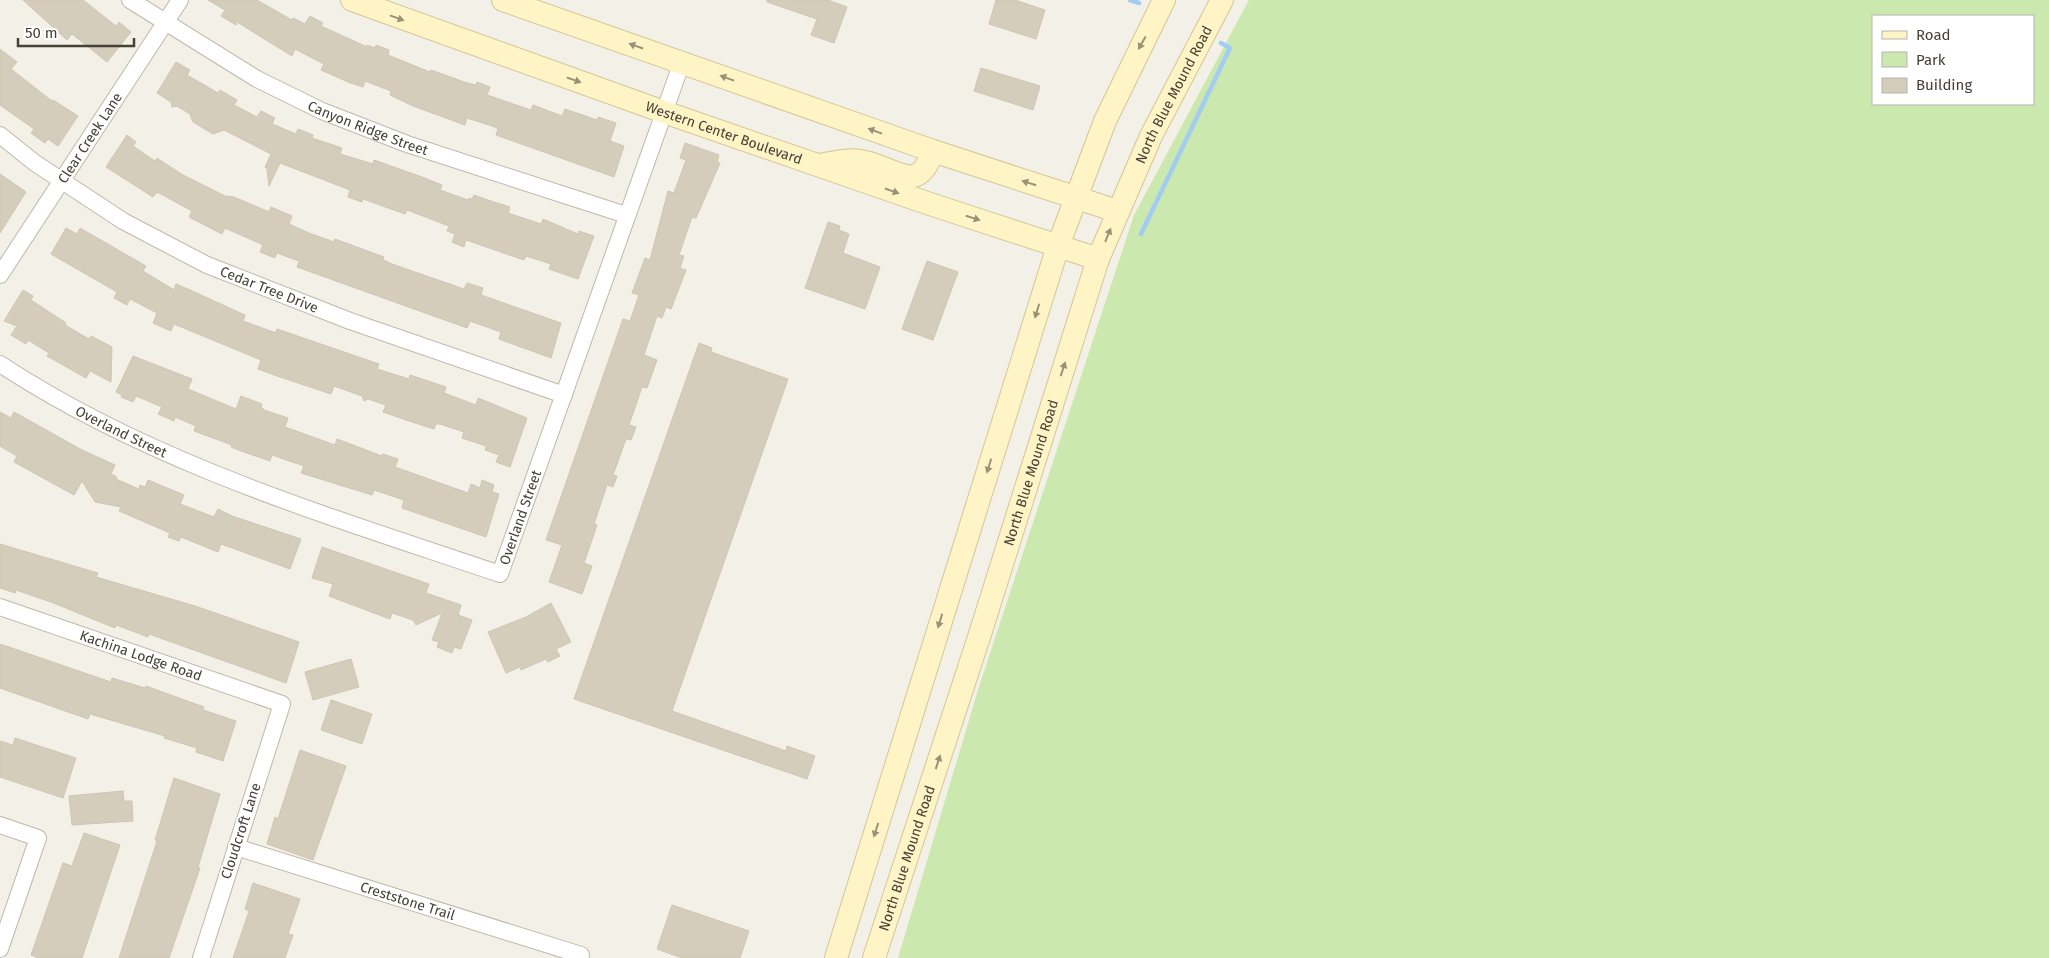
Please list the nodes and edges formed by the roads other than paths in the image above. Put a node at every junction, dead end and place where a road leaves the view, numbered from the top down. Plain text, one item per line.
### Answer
1 (130, 0) edge
2 (180, 0) edge
3 (352, 0) edge
4 (503, 0) edge
5 (1164, 0) edge
6 (1222, 0) edge
7 (165, 23) junction
8 (682, 62) junction
9 (664, 112) junction
10 (0, 135) edge
11 (933, 151) junction
12 (818, 165) junction
13 (61, 180) junction
14 (1075, 198) junction
15 (1117, 211) junction
16 (626, 215) junction
17 (1058, 246) junction
18 (1098, 259) junction
19 (0, 275) edge
20 (0, 364) edge
21 (564, 395) junction
22 (0, 607) edge
23 (282, 704) joint
24 (0, 825) edge
25 (236, 847) junction
26 (0, 949) edge
27 (580, 956) edge
28 (201, 958) edge
29 (836, 958) edge
30 (874, 958) edge

1 - 7 street, Canyon Ridge Street
2 - 7 street, Clear Creek Lane
3 -> 9 main road, Western Center Boulevard
8 -> 4 main road
5 -> 14 main road
6 - 15 main road, North Blue Mound Road
7 - 13 street, Clear Creek Lane
7 - 16 street, Canyon Ridge Street
8 - 9 street, Overland Street
11 -> 8 main road
9 - 12 main road, Western Center Boulevard
9 - 16 street, Overland Street
10 - 13 street, Cedar Tree Drive
11 - 12 main road
14 -> 11 main road
12 -> 17 main road, Western Center Boulevard
13 - 19 street, Clear Creek Lane
13 - 21 street, Cedar Tree Drive
14 - 15 main road
14 - 17 main road
18 -> 15 main road, North Blue Mound Road
16 - 21 street, Overland Street
17 - 18 main road, Western Center Boulevard
17 -> 29 main road
30 -> 18 main road, North Blue Mound Road
20 - 21 street, Overland Street
22 - 23 street, Kachina Lodge Road
23 - 25 street, Cloudcroft Lane
24 - 26 street
25 - 27 street, Creststone Trail
25 - 28 street, Cloudcroft Lane

